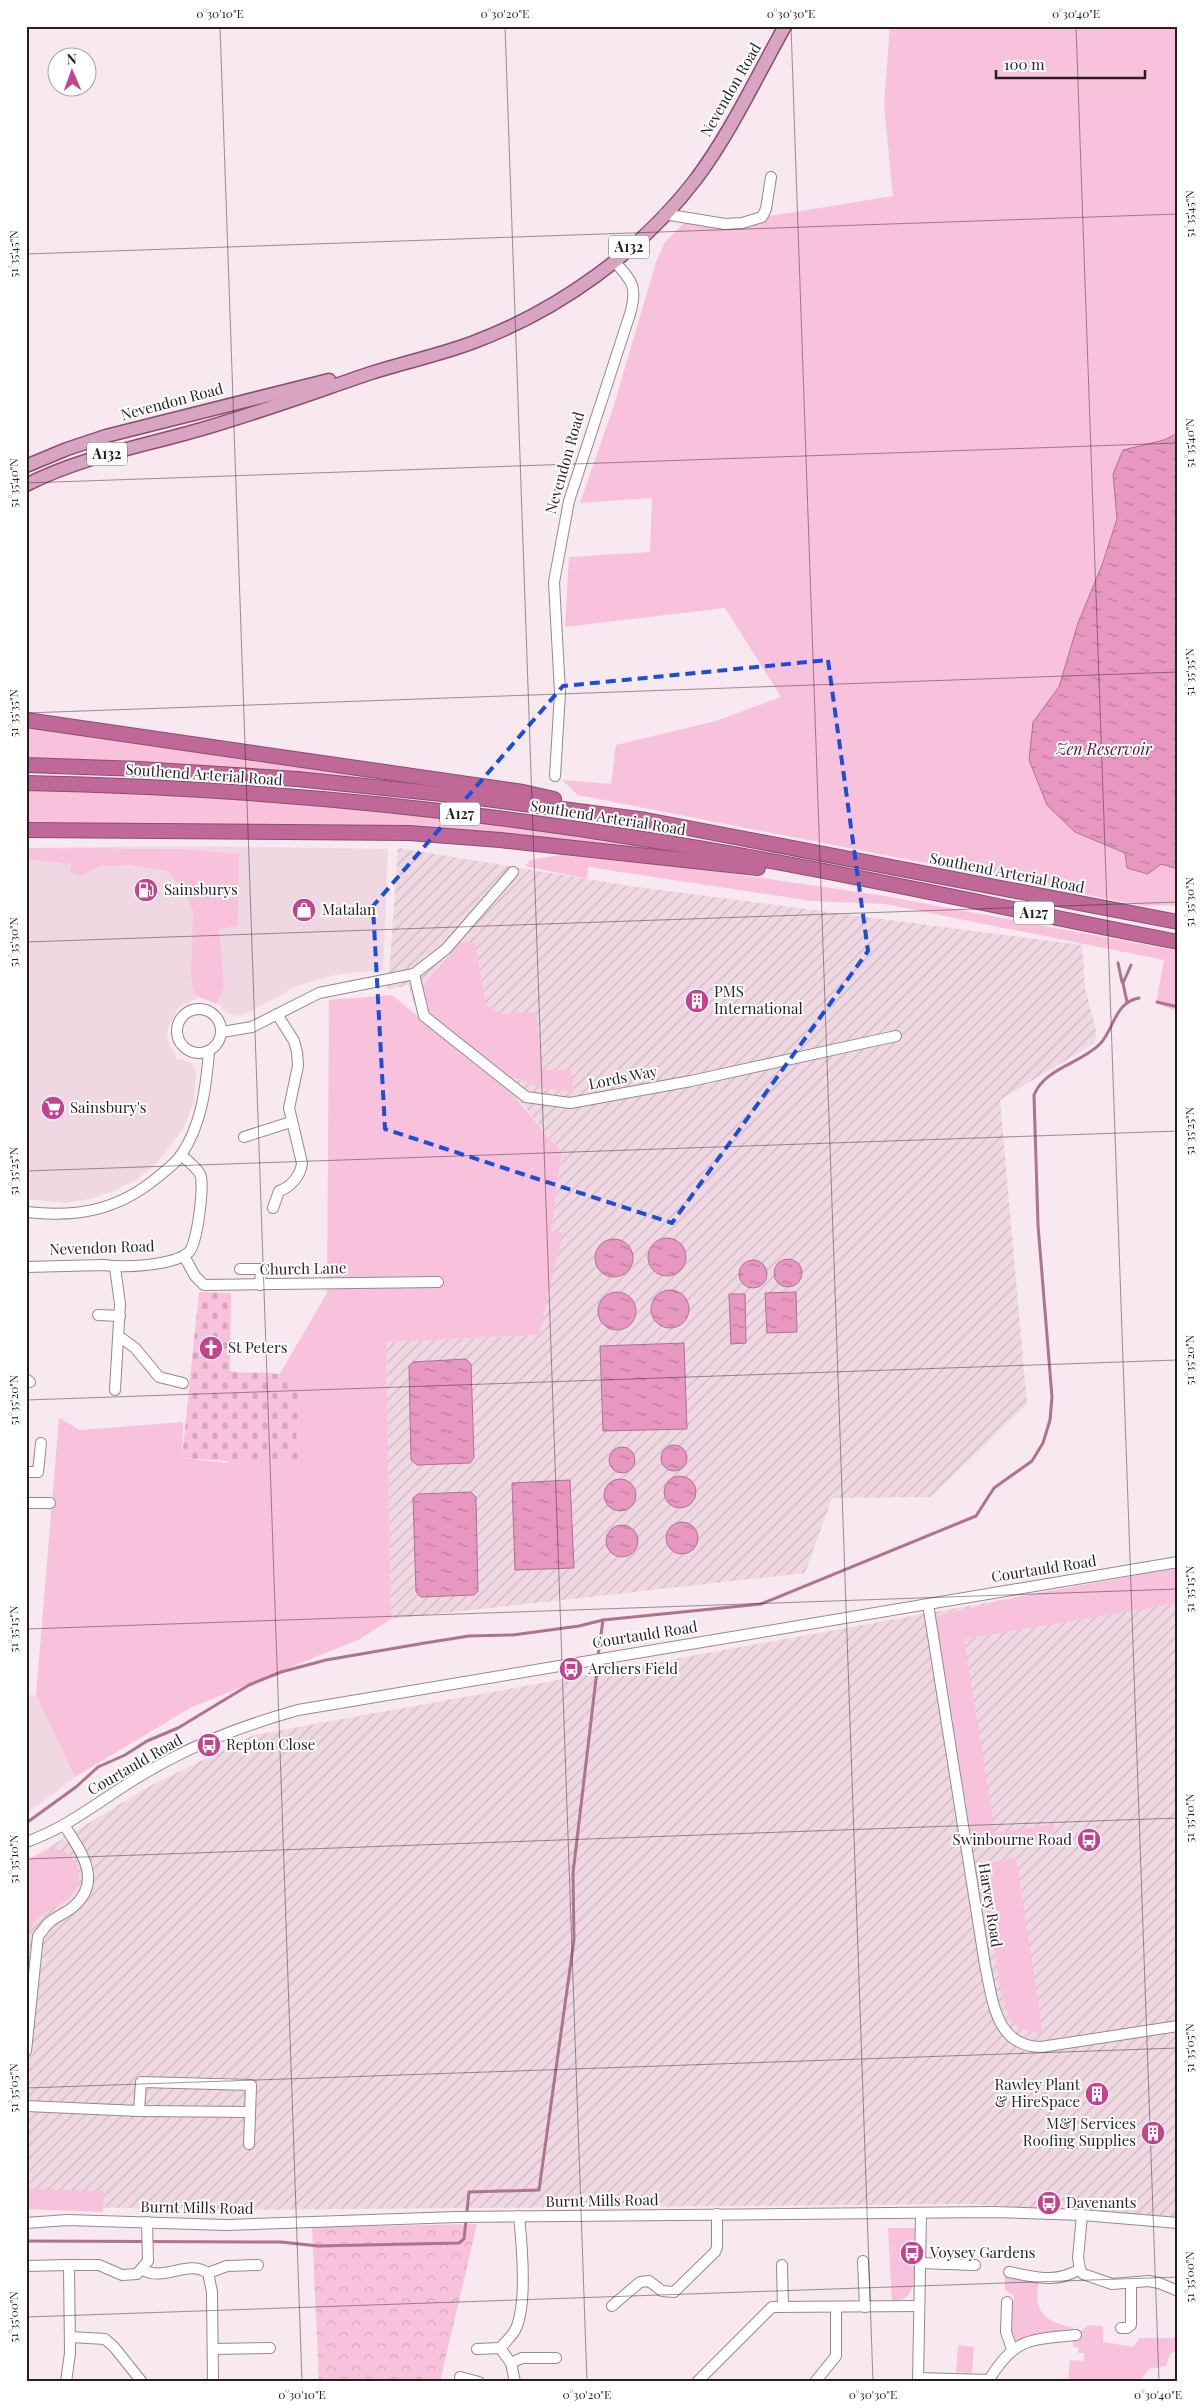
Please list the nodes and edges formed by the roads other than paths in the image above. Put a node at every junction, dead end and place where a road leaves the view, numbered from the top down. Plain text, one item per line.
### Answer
1 (785, 26) edge
2 (771, 177) dead end
3 (664, 214) junction
4 (614, 261) junction
5 (389, 368) junction
6 (26, 466) edge
7 (26, 485) edge
8 (26, 720) edge
9 (26, 765) edge
10 (555, 776) dead end
11 (26, 783) edge
12 (646, 820) junction
13 (26, 830) edge
14 (513, 872) dead end
15 (890, 885) junction
16 (1178, 922) edge
17 (1178, 942) edge
18 (414, 974) junction
19 (277, 1014) junction
20 (222, 1032) junction
21 (896, 1036) dead end
22 (209, 1052) junction
23 (291, 1122) junction
24 (244, 1137) dead end
25 (181, 1155) junction
26 (273, 1208) dead end
27 (26, 1212) edge
28 (184, 1256) junction
29 (26, 1267) edge
30 (115, 1267) junction
31 (240, 1269) dead end
32 (438, 1282) dead end
33 (260, 1285) junction
34 (98, 1315) dead end
35 (120, 1316) junction
36 (120, 1337) junction
37 (184, 1383) dead end
38 (116, 1390) dead end
39 (41, 1443) dead end
40 (26, 1472) edge
41 (26, 1503) edge
42 (50, 1503) dead end
43 (1178, 1562) edge
44 (928, 1604) junction
45 (64, 1825) junction
46 (26, 1842) edge
47 (1178, 2026) edge
48 (26, 2051) edge
49 (26, 2106) edge
50 (139, 2110) junction
51 (250, 2112) junction
52 (249, 2144) dead end
53 (717, 2214) junction
54 (922, 2214) junction
55 (1082, 2215) junction
56 (519, 2216) junction
57 (148, 2222) junction
58 (26, 2223) edge
59 (1178, 2223) edge
60 (863, 2261) dead end
61 (920, 2263) junction
62 (69, 2265) junction
63 (258, 2265) dead end
64 (782, 2265) dead end
65 (975, 2265) dead end
66 (26, 2266) edge
67 (1080, 2269) junction
68 (143, 2270) junction
69 (1009, 2272) dead end
70 (208, 2273) junction
71 (1131, 2283) junction
72 (1178, 2291) edge
73 (1007, 2302) dead end
74 (612, 2306) dead end
75 (783, 2306) junction
76 (919, 2306) junction
77 (865, 2307) junction
78 (836, 2308) junction
79 (1121, 2328) dead end
80 (1076, 2335) dead end
81 (70, 2337) junction
82 (270, 2348) dead end
83 (500, 2348) junction
84 (213, 2349) junction
85 (477, 2349) dead end
86 (1012, 2349) junction
87 (556, 2358) dead end
88 (511, 2363) junction
89 (460, 2377) dead end
90 (918, 2380) edge
91 (990, 2381) edge
92 (66, 2382) edge
93 (142, 2382) edge
94 (213, 2382) edge
95 (479, 2382) edge
96 (515, 2382) edge
97 (697, 2382) edge
98 (815, 2382) edge

1 - 3 main road, Nevendon Road / A132
2 - 3 street
3 - 4 main road, Nevendon Road / A132
4 - 5 main road, Nevendon Road / A132
4 - 10 street, Nevendon Road
5 - 6 main road, Nevendon Road / A132
5 - 7 main road, Nevendon Road / A132
8 - 12 highway, A127
9 - 12 highway, Southend Arterial Road / A127
11 - 15 highway, Southend Arterial Road / A127
12 - 16 highway, Southend Arterial Road / A127
13 - 15 highway, A127
14 - 18 street
15 - 17 highway, Southend Arterial Road / A127
18 - 19 street
18 - 21 street, Lords Way
19 - 20 street
19 - 23 street
20 - 22 street
20 - 22 street
22 - 25 street
23 - 24 street
23 - 26 street
25 - 27 street
25 - 28 street
28 - 30 street, Nevendon Road
28 - 33 street, Church Lane
29 - 30 street, Nevendon Road
30 - 35 street
31 - 33 street
32 - 33 street, Church Lane
34 - 35 street
35 - 36 street
36 - 37 street
36 - 38 street
39 - 40 street
41 - 42 street
43 - 44 street, Courtauld Road
44 - 45 street, Courtauld Road
44 - 47 street, Harvey Road
45 - 46 street, Courtauld Road
45 - 48 street
49 - 50 street
50 - 51 street
50 - 51 street
51 - 52 street
53 - 54 street, Burnt Mills Road
53 - 56 street, Burnt Mills Road
53 - 74 street
54 - 55 street, Burnt Mills Road
54 - 61 street
55 - 59 street, Burnt Mills Road
55 - 67 street
56 - 57 street, Burnt Mills Road
56 - 83 street
57 - 58 street, Burnt Mills Road
57 - 68 street
60 - 77 street
61 - 65 street
61 - 76 street
62 - 66 street
62 - 68 street
62 - 81 street
63 - 70 street
64 - 75 street
67 - 69 street
67 - 71 street
68 - 70 street
70 - 84 street
71 - 72 street
71 - 79 street
73 - 86 street
75 - 78 street
75 - 97 street
76 - 77 street
76 - 90 street
77 - 78 street
78 - 98 street
80 - 86 street
81 - 92 street
81 - 93 street
82 - 84 street
83 - 85 street
83 - 88 street
84 - 94 street
86 - 91 street
87 - 88 street
88 - 96 street
89 - 95 street
90 - 91 street

